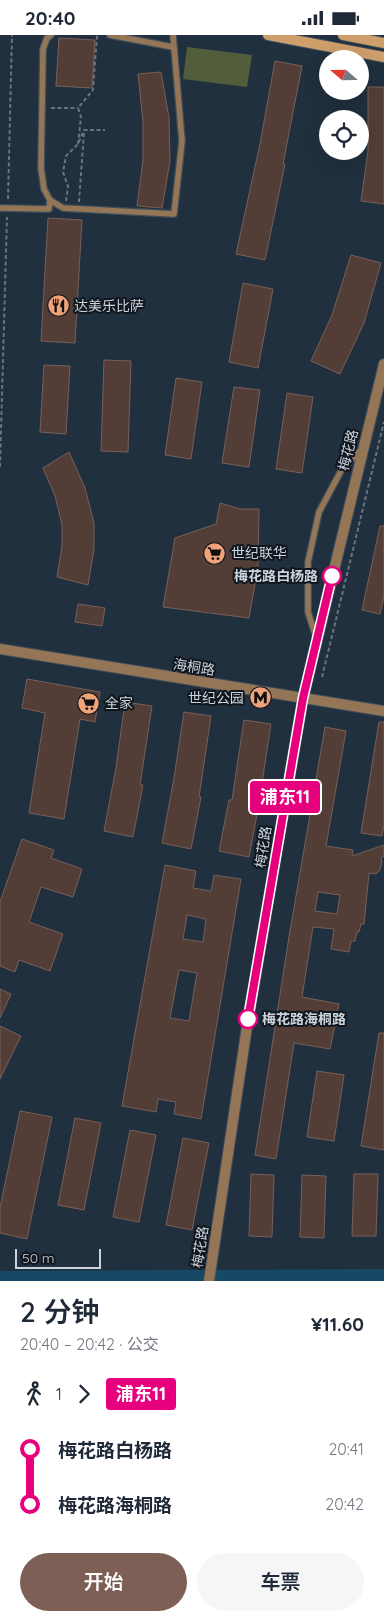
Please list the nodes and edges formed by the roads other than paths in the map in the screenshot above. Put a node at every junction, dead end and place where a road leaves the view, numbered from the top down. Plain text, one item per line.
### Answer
1 (51, 35) edge
2 (110, 35) edge
3 (173, 35) edge
4 (268, 35) edge
5 (343, 35) edge
6 (384, 43) edge
7 (173, 47) junction
8 (384, 57) edge
9 (50, 201) junction
10 (0, 208) edge
11 (384, 364) edge
12 (363, 449) junction
13 (316, 638) junction
14 (0, 649) edge
15 (303, 698) junction
16 (384, 711) edge
17 (209, 1281) edge

1 - 9 lane
2 - 7 lane
3 - 7 lane
4 - 8 main road
5 - 6 main road
7 - 9 lane
9 - 10 lane
11 - 12 street, 梅花路
12 - 13 street, 梅花路
12 - 13 lane
13 - 15 street, 梅花路
14 - 15 street, 海桐路
15 - 16 street, 海桐路
15 - 17 street, 梅花路

